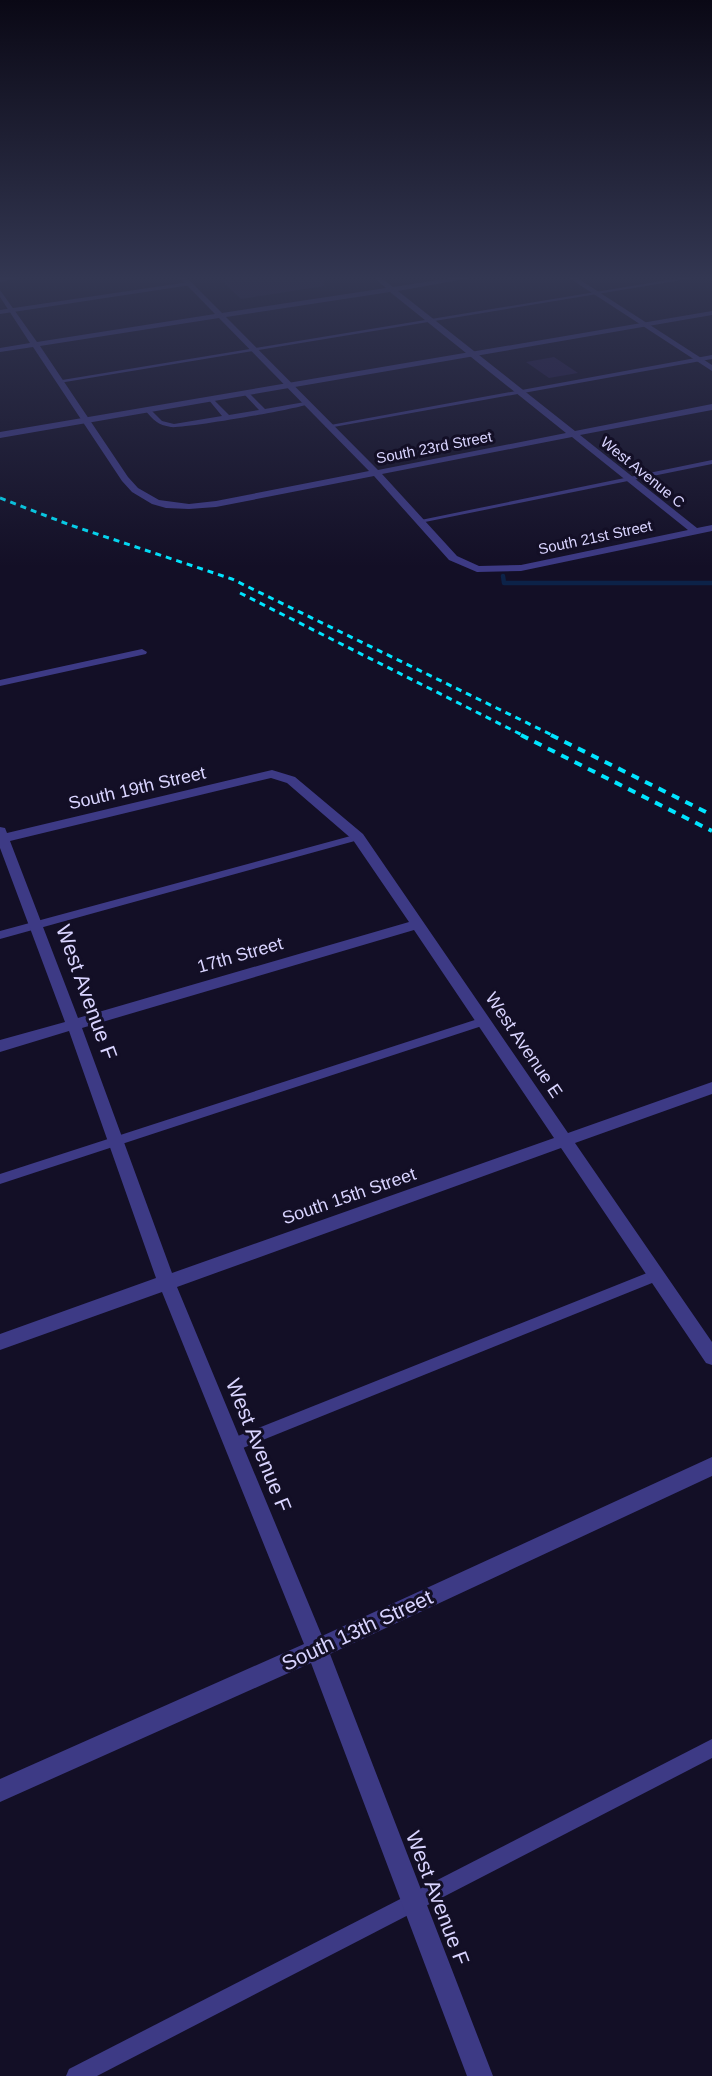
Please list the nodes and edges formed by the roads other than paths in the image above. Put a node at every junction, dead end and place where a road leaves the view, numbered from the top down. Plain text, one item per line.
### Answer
1 (53, 373) edge
2 (108, 373) edge
3 (274, 373) edge
4 (363, 373) edge
5 (496, 373) edge
6 (626, 373) edge
7 (59, 381) junction
8 (287, 386) junction
9 (520, 392) junction
10 (246, 393) junction
11 (211, 399) junction
12 (305, 404) junction
13 (712, 406) edge
14 (148, 410) junction
15 (264, 411) junction
16 (228, 418) junction
17 (88, 420) junction
18 (328, 426) junction
19 (573, 433) junction
20 (0, 435) edge
21 (712, 462) edge
22 (376, 472) junction
23 (630, 479) junction
24 (420, 521) junction
25 (712, 528) edge
26 (696, 532) junction
27 (142, 652) dead end
28 (0, 683) edge
29 (282, 776) joint
30 (1, 836) edge
31 (358, 837) junction
32 (418, 924) junction
33 (36, 925) junction
34 (0, 935) edge
35 (484, 1022) junction
36 (73, 1023) junction
37 (0, 1046) edge
38 (712, 1088) edge
39 (565, 1140) junction
40 (115, 1141) junction
41 (0, 1179) edge
42 (657, 1275) junction
43 (166, 1281) junction
44 (0, 1342) edge
45 (712, 1357) edge
46 (233, 1445) junction
47 (712, 1466) edge
48 (317, 1649) junction
49 (712, 1748) edge
50 (0, 1791) edge
51 (414, 1902) junction
52 (76, 2076) edge
53 (480, 2076) edge

1 - 7 street
2 - 7 lane
3 - 8 street
4 - 8 street
5 - 9 street, West Avenue C
6 - 9 lane
7 - 17 street
8 - 10 street
8 - 12 street
9 - 18 lane
9 - 19 street, West Avenue C
10 - 11 street
10 - 15 lane
11 - 14 street
11 - 16 lane
12 - 15 lane
12 - 18 street
13 - 19 street, South 23rd Street
14 - 16 lane
14 - 17 street
15 - 16 lane
17 - 20 street
17 - 22 street, South 23rd Street
18 - 22 street
19 - 22 street, South 23rd Street
19 - 23 street, West Avenue C
21 - 23 lane
22 - 24 street
23 - 24 lane
23 - 26 street, West Avenue C
24 - 26 street, South 21st Street
25 - 26 street, South 21st Street
27 - 28 street
29 - 30 street, South 19th Street
29 - 31 street, West Avenue E
30 - 33 street, West Avenue F
31 - 32 street, West Avenue E
31 - 33 lane
32 - 35 street, West Avenue E
32 - 36 street, 17th Street
33 - 34 lane
33 - 36 street, West Avenue F
35 - 39 street, West Avenue E
35 - 40 lane
36 - 37 street, 17th Street
36 - 40 street, West Avenue F
38 - 39 street, South 15th Street
39 - 42 street, West Avenue E
39 - 43 street, South 15th Street
40 - 41 lane
40 - 43 street, West Avenue F
42 - 45 street, West Avenue E
42 - 46 lane
43 - 44 street, South 15th Street
43 - 46 street, West Avenue F
46 - 48 street, West Avenue F
47 - 48 street, South 13th Street
48 - 50 street, South 13th Street
48 - 51 street, West Avenue F
49 - 51 lane
51 - 52 lane
51 - 53 street, West Avenue F

